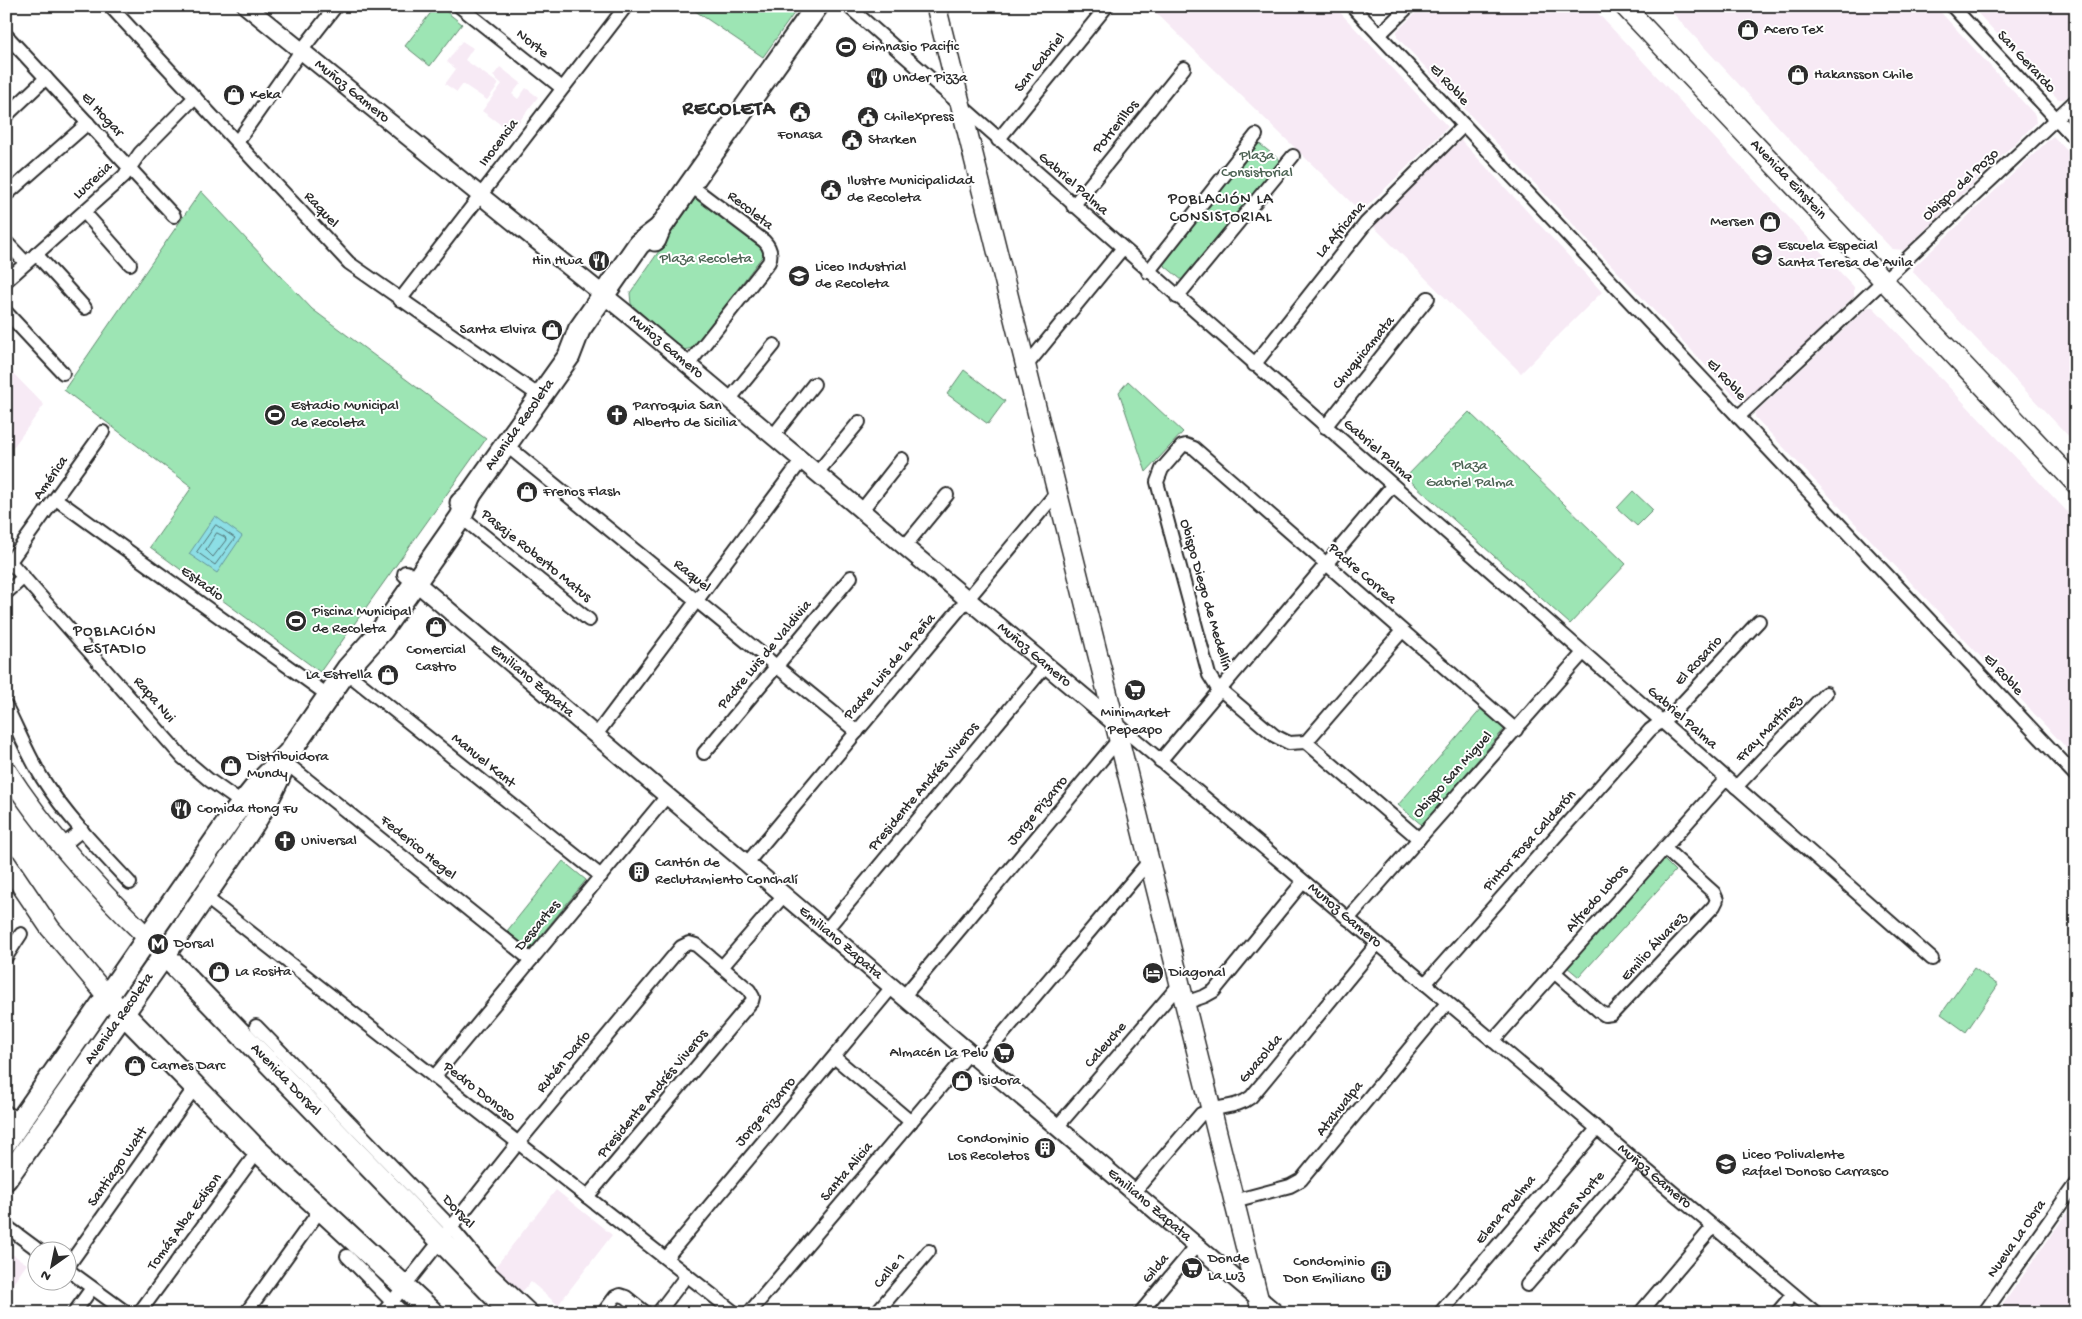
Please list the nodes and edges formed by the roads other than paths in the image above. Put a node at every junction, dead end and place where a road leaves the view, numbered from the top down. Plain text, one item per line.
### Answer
1 (110, 6) edge
2 (246, 6) edge
3 (336, 6) edge
4 (459, 6) edge
5 (626, 6) edge
6 (848, 6) edge
7 (936, 6) edge
8 (1107, 6) edge
9 (1352, 6) edge
10 (1410, 6) edge
11 (1624, 6) edge
12 (1952, 6) edge
13 (811, 8) edge
14 (6, 35) edge
15 (1379, 35) junction
16 (301, 51) junction
17 (1184, 68) dead end
18 (46, 78) junction
19 (562, 88) junction
20 (195, 97) junction
21 (2076, 100) edge
22 (963, 109) junction
23 (6, 116) edge
24 (2056, 118) junction
25 (88, 123) junction
26 (1464, 125) junction
27 (1256, 136) dead end
28 (998, 140) junction
29 (2076, 140) edge
30 (237, 142) junction
31 (1293, 156) dead end
32 (130, 168) junction
33 (690, 185) junction
34 (6, 195) edge
35 (479, 195) junction
36 (1073, 206) junction
37 (84, 212) junction
38 (174, 216) dead end
39 (6, 242) edge
40 (1122, 249) junction
41 (36, 254) junction
42 (26, 263) junction
43 (130, 264) dead end
44 (1148, 272) junction
45 (6, 281) edge
46 (1884, 281) junction
47 (1177, 297) junction
48 (1428, 298) dead end
49 (400, 300) junction
50 (609, 300) junction
51 (85, 308) dead end
52 (6, 312) edge
53 (774, 345) dead end
54 (688, 365) junction
55 (1027, 365) junction
56 (1254, 365) junction
57 (63, 374) dead end
58 (814, 384) dead end
59 (541, 397) junction
60 (729, 400) junction
61 (1738, 417) junction
62 (859, 422) dead end
63 (1325, 427) junction
64 (103, 432) dead end
65 (773, 436) junction
66 (506, 445) junction
67 (1186, 445) joint
68 (902, 459) dead end
69 (802, 460) junction
70 (817, 473) junction
71 (2076, 484) edge
72 (1392, 486) junction
73 (1058, 491) junction
74 (946, 494) dead end
75 (470, 495) junction
76 (56, 499) junction
77 (862, 510) junction
78 (462, 517) junction
79 (905, 546) junction
80 (1326, 564) junction
81 (9, 565) edge
82 (24, 577) junction
83 (851, 577) dead end
84 (411, 578) junction
85 (6, 593) edge
86 (969, 599) junction
87 (696, 601) junction
88 (589, 620) dead end
89 (1759, 621) dead end
90 (1402, 631) junction
91 (1583, 653) junction
92 (1047, 664) junction
93 (776, 666) junction
94 (347, 670) junction
95 (1220, 690) junction
96 (1826, 693) dead end
97 (328, 696) junction
98 (8, 714) edge
99 (1661, 722) junction
100 (1516, 730) junction
101 (1117, 731) junction
102 (857, 732) junction
103 (596, 735) junction
104 (1306, 742) junction
105 (704, 753) dead end
106 (287, 757) junction
107 (1160, 761) junction
108 (6, 770) edge
109 (2076, 776) edge
110 (1731, 783) junction
111 (667, 796) junction
112 (242, 804) junction
113 (82, 830) junction
114 (1419, 839) junction
115 (61, 847) junction
116 (1664, 848) junction
117 (1150, 860) junction
118 (6, 863) edge
119 (747, 863) junction
120 (199, 865) junction
121 (601, 876) junction
122 (1303, 882) junction
123 (130, 883) dead end
124 (784, 895) junction
125 (204, 896) junction
126 (1348, 919) junction
127 (826, 930) junction
128 (21, 934) dead end
129 (147, 937) junction
130 (1377, 944) junction
131 (165, 954) junction
132 (6, 957) edge
133 (1932, 959) dead end
134 (531, 960) junction
135 (722, 967) junction
136 (1554, 972) junction
137 (1180, 984) junction
138 (1425, 984) junction
139 (898, 991) junction
140 (107, 996) junction
141 (1185, 1003) junction
142 (1447, 1003) junction
143 (123, 1014) junction
144 (256, 1026) dead end
145 (1493, 1041) junction
146 (834, 1057) junction
147 (975, 1057) junction
148 (434, 1077) junction
149 (195, 1087) junction
150 (1212, 1109) junction
151 (13, 1117) edge
152 (911, 1122) junction
153 (1057, 1127) junction
154 (1597, 1129) junction
155 (6, 1142) edge
156 (518, 1143) junction
157 (258, 1151) junction
158 (1635, 1161) junction
159 (6, 1179) edge
160 (2076, 1183) edge
161 (1134, 1192) junction
162 (587, 1197) junction
163 (1234, 1201) junction
164 (320, 1210) junction
165 (6, 1226) edge
166 (1713, 1226) junction
167 (446, 1234) junction
168 (28, 1242) edge
169 (1197, 1245) junction
170 (929, 1251) dead end
171 (78, 1252) edge
172 (347, 1256) dead end
173 (666, 1258) junction
174 (687, 1275) junction
175 (78, 1278) edge
176 (1527, 1285) dead end
177 (92, 1288) junction
178 (398, 1294) junction
179 (1793, 1294) junction
180 (1260, 1305) edge
181 (74, 1313) edge
182 (127, 1313) edge
183 (139, 1313) edge
184 (246, 1313) edge
185 (382, 1313) edge
186 (403, 1313) edge
187 (434, 1313) edge
188 (511, 1313) edge
189 (533, 1313) edge
190 (603, 1313) edge
191 (646, 1313) edge
192 (658, 1313) edge
193 (735, 1313) edge
194 (749, 1313) edge
195 (876, 1313) edge
196 (1140, 1313) edge
197 (1276, 1313) edge
198 (1440, 1313) edge
199 (1640, 1313) edge
200 (1777, 1313) edge
201 (1816, 1313) edge
202 (1984, 1313) edge

1 - 20 street, Raquel
2 - 16 street, Muñoz Gamero
3 - 16 street
4 - 19 street, Norte
5 - 19 street, Inocencia
6 - 22 street, Gabriel Palma
7 - 22 main road
8 - 28 street, San Gabriel
9 - 15 street, El Roble
10 - 15 street
11 - 46 main road, Avenida Einstein
12 - 24 street, San Gerardo
13 - 33 main road, Avenida Recoleta
14 - 18 street, El Hogar
15 - 26 street, El Roble
16 - 30 street
16 - 35 street, Muñoz Gamero
17 - 36 street, Potrerillos
18 - 23 street
18 - 25 street, El Hogar
19 - 35 street, Inocencia
20 - 30 street, Raquel
20 - 32 street, Lucrecia
21 - 24 street, Obispo del Pozo
22 - 28 street, Gabriel Palma
22 - 55 main road
24 - 29 street, San Gerardo
24 - 46 street, Obispo del Pozo
25 - 32 street, El Hogar
25 - 34 street
26 - 56 street, La Africana
26 - 61 street, El Roble
27 - 44 street
28 - 36 street, Gabriel Palma
30 - 49 street, Raquel
31 - 47 street
32 - 37 street, Lucrecia
32 - 38 street, El Hogar
33 - 50 main road, Avenida Recoleta
33 - 54 street, Recoleta
35 - 49 street, Inocencia
35 - 50 street, Muñoz Gamero
36 - 40 street, Gabriel Palma
37 - 41 street, Lucrecia
37 - 43 street
39 - 42 street
40 - 44 street, Gabriel Palma
40 - 55 street
41 - 42 street, Lucrecia
41 - 51 street
42 - 45 street, Lucrecia
44 - 47 street, Gabriel Palma
46 - 61 street, Obispo del Pozo
46 - 71 main road, Avenida Einstein
47 - 56 street, Gabriel Palma
48 - 63 street, Chuquicamata
49 - 59 street, Raquel
50 - 54 street, Muñoz Gamero
50 - 59 main road, Avenida Recoleta
52 - 57 street
53 - 60 street
54 - 60 street, Muñoz Gamero
55 - 73 main road
56 - 63 street, Gabriel Palma
58 - 65 street
59 - 66 main road, Avenida Recoleta
60 - 65 street, Muñoz Gamero
61 - 109 street, El Roble
62 - 70 street
63 - 72 street, Gabriel Palma
64 - 76 street, América
65 - 69 street, Muñoz Gamero
66 - 75 main road, Avenida Recoleta
66 - 87 street, Raquel
67 - 80 street, Padre Correa
67 - 95 street, Obispo Diego de Medellín
68 - 77 street
69 - 70 street, Muñoz Gamero
69 - 87 street
70 - 77 street, Muñoz Gamero
72 - 80 street
72 - 91 street, Gabriel Palma
73 - 86 street, Padre Luis de la Peña
73 - 101 main road
74 - 79 street
75 - 78 main road, Avenida Recoleta
75 - 84 main road, Avenida Recoleta
76 - 81 street, América
76 - 97 street, Estadio
77 - 79 street, Muñoz Gamero
78 - 84 main road, Avenida Recoleta
78 - 88 street, Pasaje Roberto Matus
79 - 86 street, Muñoz Gamero
80 - 90 street, Padre Correa
80 - 95 street
81 - 82 street, Rapa Nui
82 - 85 street
82 - 112 street, Rapa Nui
83 - 93 street, Padre Luis de Valdivia
84 - 94 main road, Avenida Recoleta
84 - 103 street, Emiliano Zapata
86 - 92 street, Muñoz Gamero
86 - 102 street, Padre Luis de la Peña
87 - 93 street, Raquel
87 - 103 street
89 - 99 street, El Rosario
90 - 100 street, Padre Correa
90 - 104 street
91 - 99 street, Gabriel Palma
91 - 100 street, Obispo San Miguel
92 - 101 street, Muñoz Gamero
92 - 127 street, Presidente Andrés Viveros
93 - 102 street, Raquel
93 - 105 street, Padre Luis de Valdivia
94 - 97 main road, Avenida Recoleta
94 - 121 street, Manuel Kant
95 - 104 street, Obispo Diego de Medellín
95 - 107 street
96 - 110 street, Fray Martínez
97 - 106 main road, Avenida Recoleta
98 - 113 street
99 - 110 street, Gabriel Palma
99 - 138 street, Pintor Fosa Calderón
100 - 114 street, Obispo San Miguel
101 - 107 street, Muñoz Gamero
101 - 117 main road
101 - 139 street, Jorge Pizarro
102 - 119 street, Padre Luis de la Peña
103 - 111 street, Emiliano Zapata
104 - 114 street
106 - 112 main road, Avenida Recoleta
106 - 125 main road, Avenida Recoleta
106 - 134 street, Federico Hegel
107 - 122 street, Muñoz Gamero
108 - 115 main road, Avenida Dorsal
110 - 116 street, Alfredo Lobos
110 - 133 street, Gabriel Palma
111 - 119 street, Emiliano Zapata
111 - 121 street, Descartes
112 - 120 main road, Avenida Recoleta
113 - 115 street
113 - 123 street
114 - 126 street, Obispo San Miguel
115 - 129 main road, Avenida Dorsal
116 - 136 street, Alfredo Lobos
116 - 136 street, Emilio Álvarez
117 - 137 main road
117 - 147 street, Santa Alicia
118 - 140 main road
119 - 124 street, Emiliano Zapata
120 - 125 main road
120 - 129 main road, Avenida Recoleta
121 - 134 street, Descartes
122 - 126 street, Muñoz Gamero
122 - 141 street
124 - 127 street, Emiliano Zapata
124 - 135 street
125 - 131 main road, Avenida Recoleta
125 - 148 street, Pedro Donoso
126 - 130 street, Muñoz Gamero
127 - 139 street, Emiliano Zapata
128 - 132 street
129 - 131 main road, Avenida Dorsal
129 - 140 main road, Avenida Recoleta
130 - 138 street, Muñoz Gamero
130 - 150 street, Guacolda
131 - 143 main road, Avenida Recoleta
131 - 167 main road, Avenida Dorsal
134 - 148 street, Descartes
135 - 156 street, Rubén Darío
135 - 162 street, Presidente Andrés Viveros
136 - 145 street, Alfredo Lobos
137 - 141 main road
137 - 153 street, Caleuche
138 - 142 street, Muñoz Gamero
139 - 146 street, Jorge Pizarro
139 - 147 street, Emiliano Zapata
140 - 143 main road
140 - 151 main road, Avenida Recoleta
141 - 150 main road
142 - 145 street, Muñoz Gamero
142 - 163 street, Atahualpa
143 - 149 main road
143 - 159 main road, Avenida Recoleta
144 - 167 street, Dorsal
145 - 154 street, Muñoz Gamero
146 - 152 street
146 - 173 street, Jorge Pizarro
147 - 152 street, Santa Alicia
147 - 153 street, Emiliano Zapata
148 - 156 street, Pedro Donoso
149 - 157 main road
149 - 171 street, Santiago Watt
150 - 161 street, Guacolda
150 - 163 main road
151 - 155 main road, Avenida Recoleta
152 - 194 street, Santa Alicia
153 - 161 street, Emiliano Zapata
154 - 158 street, Muñoz Gamero
154 - 198 street, Elena Puelma
156 - 162 street, Pedro Donoso
156 - 167 street, Rubén Darío
157 - 164 main road
157 - 183 street, Tomás Alba Edison
158 - 166 street, Muñoz Gamero
158 - 176 street, Miraflores Norte
160 - 202 street, Nueva La Obra
161 - 169 street, Emiliano Zapata
162 - 173 street, Pedro Donoso
163 - 180 main road
164 - 178 main road
164 - 184 street
165 - 168 street
166 - 179 street, Muñoz Gamero
166 - 199 street
167 - 178 street, Rubén Darío
167 - 188 main road, Avenida Dorsal
167 - 189 street, Dorsal
169 - 180 street, Emiliano Zapata
169 - 196 street, Gilda
170 - 195 street, Calle 1
172 - 178 street
173 - 174 street, Pedro Donoso
174 - 192 street
174 - 193 street, Pedro Donoso
175 - 177 street
177 - 181 street
177 - 182 street
178 - 185 street, Rubén Darío
178 - 186 street
178 - 187 main road
179 - 200 street
179 - 201 street, Muñoz Gamero
180 - 197 street, Emiliano Zapata
190 - 191 street

